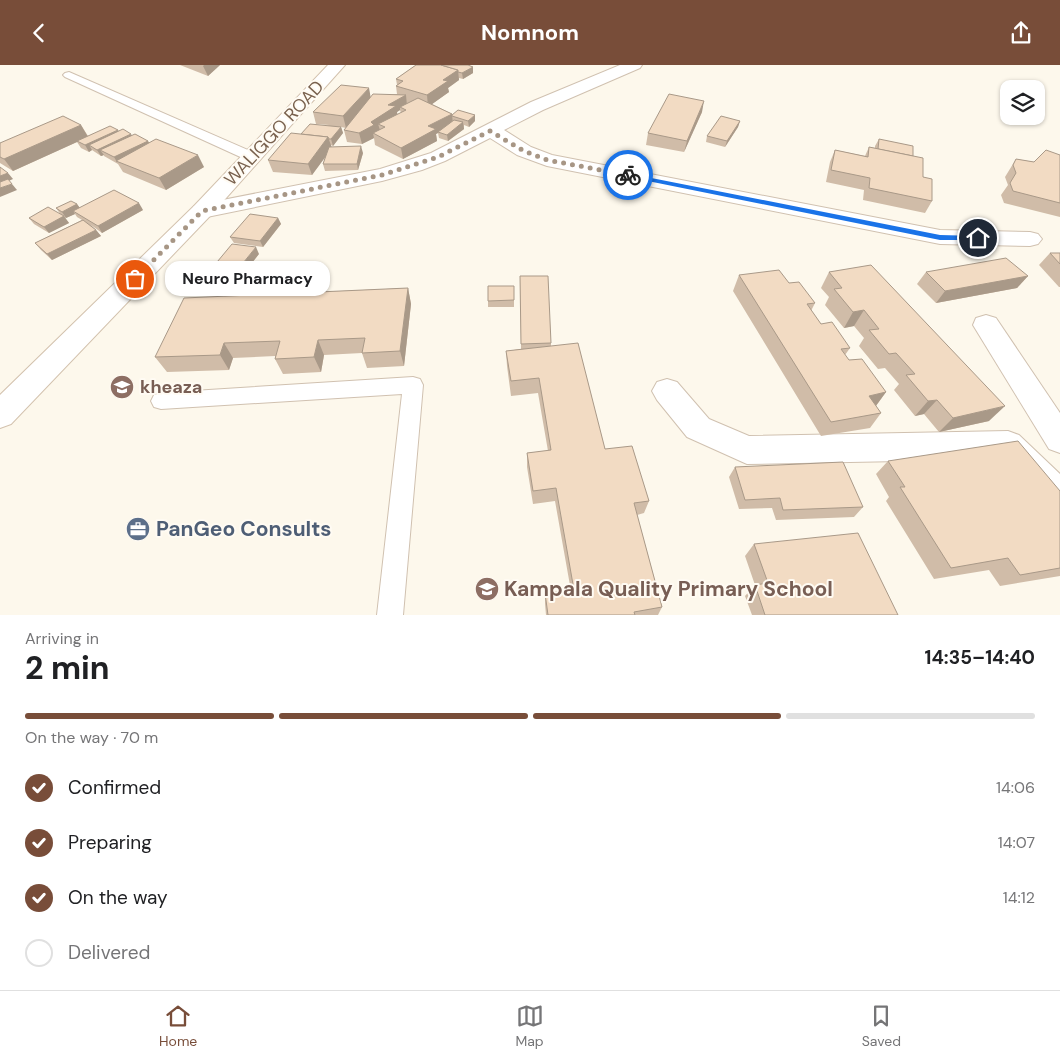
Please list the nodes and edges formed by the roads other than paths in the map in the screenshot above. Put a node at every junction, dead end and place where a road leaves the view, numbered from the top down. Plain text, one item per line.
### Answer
1 (337, 65) edge
2 (634, 65) edge
3 (69, 75) dead end
4 (490, 131) junction
5 (252, 157) junction
6 (202, 211) junction
7 (1030, 239) dead end
8 (986, 325) dead end
9 (667, 391) dead end
10 (161, 401) dead end
11 (0, 415) edge
12 (1060, 439) edge
13 (1008, 445) junction
14 (1060, 446) edge
15 (1060, 497) edge
16 (390, 615) edge

1 - 5 street, WALIGGO ROAD
2 - 4 street
3 - 5 lane
4 - 6 street
4 - 7 street
5 - 6 street, WALIGGO ROAD
6 - 11 street, WALIGGO ROAD
8 - 12 street
9 - 13 street
10 - 16 lane
13 - 14 street
13 - 15 street

